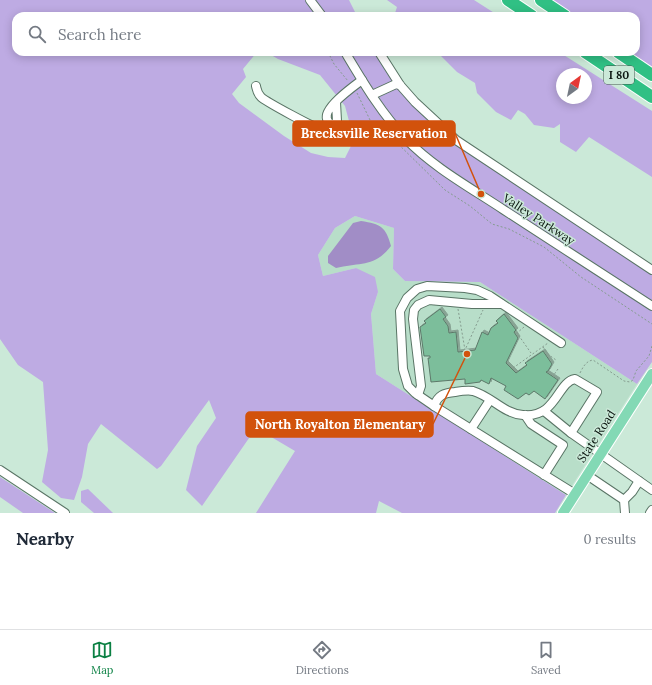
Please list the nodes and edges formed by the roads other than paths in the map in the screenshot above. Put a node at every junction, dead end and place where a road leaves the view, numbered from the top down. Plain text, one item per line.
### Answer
1 (310, 0) edge
2 (508, 0) edge
3 (541, 0) edge
4 (319, 12) edge
5 (526, 12) edge
6 (559, 12) edge
7 (347, 56) edge
8 (381, 56) edge
9 (591, 56) edge
10 (624, 56) edge
11 (652, 75) edge
12 (362, 80) junction
13 (400, 85) junction
14 (256, 86) dead end
15 (372, 95) junction
16 (652, 97) edge
17 (652, 270) edge
18 (405, 302) junction
19 (502, 304) junction
20 (652, 306) edge
21 (415, 308) junction
22 (561, 343) dead end
23 (652, 374) edge
24 (418, 395) junction
25 (490, 400) junction
26 (434, 406) junction
27 (544, 410) junction
28 (525, 415) junction
29 (472, 429) junction
30 (571, 433) junction
31 (600, 455) junction
32 (0, 470) edge
33 (544, 475) junction
34 (587, 475) junction
35 (639, 481) junction
36 (652, 490) edge
37 (575, 494) junction
38 (624, 500) junction
39 (652, 510) edge
40 (65, 513) edge
41 (563, 513) edge
42 (625, 513) edge
43 (650, 513) edge

1 - 4 street
2 - 5 highway
3 - 6 highway
7 - 12 street, Valley Parkway
8 - 13 street, Valley Parkway
9 - 16 highway, I 80
10 - 11 highway, I 80
12 - 14 street
12 - 15 street, Valley Parkway
13 - 15 street
13 - 17 street, Valley Parkway
15 - 20 street, Valley Parkway
18 - 19 street
18 - 21 street
18 - 24 street
19 - 21 street
19 - 22 street
21 - 24 street
23 - 31 main road, State Road
24 - 26 street
25 - 26 street
25 - 28 street
25 - 29 street
26 - 29 street
27 - 28 street
27 - 30 street
27 - 30 street
28 - 33 street
29 - 33 street
30 - 31 street
31 - 34 main road, State Road
31 - 35 street
32 - 40 street
33 - 37 street
34 - 37 main road, State Road
34 - 38 street
35 - 36 street
35 - 38 street
37 - 41 main road, State Road
38 - 42 street
39 - 43 street

